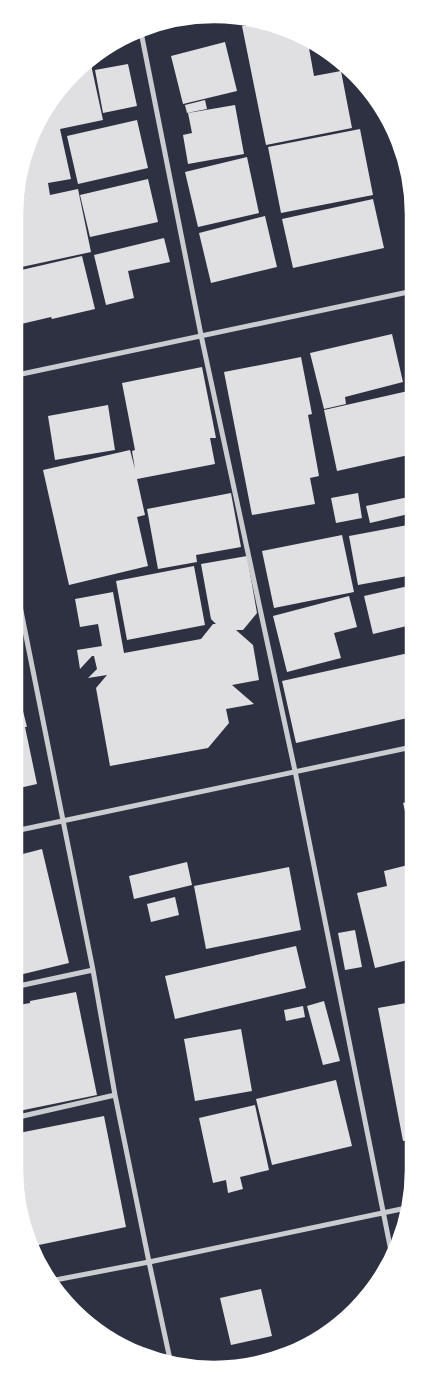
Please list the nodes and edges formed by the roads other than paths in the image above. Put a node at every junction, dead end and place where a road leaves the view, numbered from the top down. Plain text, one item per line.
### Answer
1 (142, 37) edge
2 (406, 292) edge
3 (201, 335) junction
4 (22, 374) edge
5 (22, 616) edge
6 (406, 748) edge
7 (295, 771) junction
8 (63, 821) junction
9 (22, 830) edge
10 (93, 970) junction
11 (22, 986) edge
12 (115, 1095) junction
13 (22, 1116) edge
14 (403, 1209) edge
15 (383, 1213) junction
16 (390, 1248) edge
17 (149, 1262) junction
18 (57, 1280) edge
19 (170, 1357) edge

1 - 3 street
2 - 3 street
3 - 4 street
3 - 7 street
5 - 8 street
6 - 7 street
7 - 8 street
7 - 15 street
8 - 9 street
8 - 10 street
10 - 11 street
10 - 12 street
12 - 13 street
12 - 17 street
14 - 15 street
15 - 16 street
15 - 17 street
17 - 18 street
17 - 19 street

